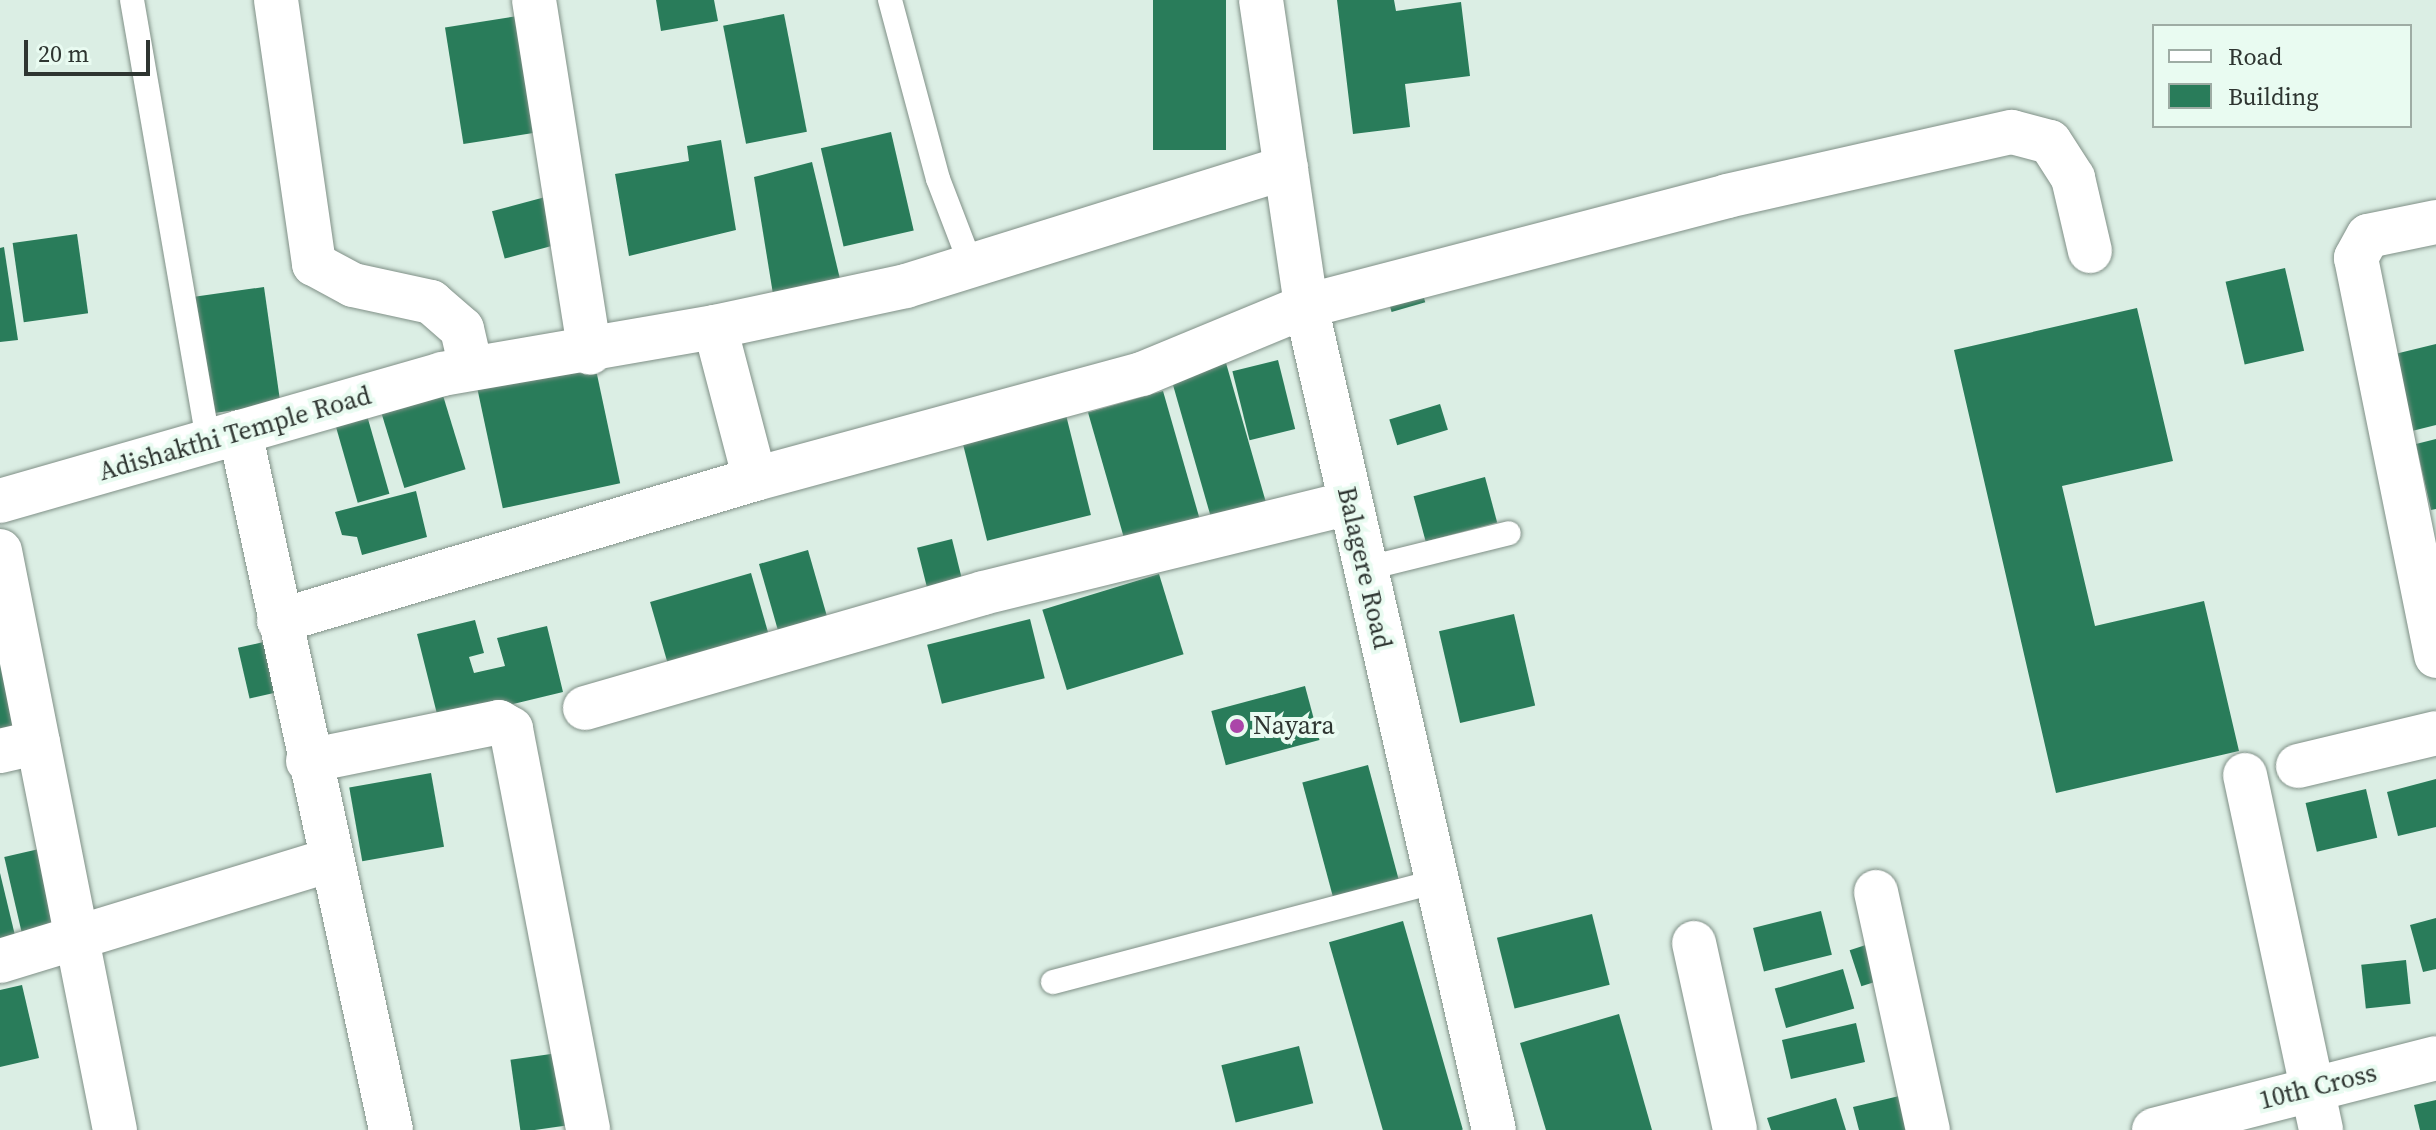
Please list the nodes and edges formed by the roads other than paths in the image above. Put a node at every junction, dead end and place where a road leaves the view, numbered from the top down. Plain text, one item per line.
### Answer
1 (132, 0) edge
2 (276, 0) edge
3 (534, 0) edge
4 (890, 0) edge
5 (1261, 0) edge
6 (1286, 168) junction
7 (2436, 222) edge
8 (2090, 251) dead end
9 (971, 265) junction
10 (1306, 306) junction
11 (715, 327) junction
12 (590, 353) junction
13 (471, 368) junction
14 (224, 436) junction
15 (755, 479) junction
16 (0, 501) edge
17 (1349, 503) junction
18 (1509, 533) dead end
19 (0, 551) edge
20 (1364, 569) junction
21 (279, 621) junction
22 (2436, 656) edge
23 (585, 708) dead end
24 (2436, 733) edge
25 (19, 747) edge
26 (308, 761) junction
27 (2298, 766) dead end
28 (2245, 775) dead end
29 (330, 860) junction
30 (1435, 882) junction
31 (1876, 892) dead end
32 (78, 942) junction
33 (1694, 943) dead end
34 (0, 961) edge
35 (1053, 982) dead end
36 (2436, 1058) edge
37 (2311, 1087) junction
38 (2163, 1129) edge
39 (115, 1130) edge
40 (391, 1130) edge
41 (588, 1130) edge
42 (1494, 1130) edge
43 (1735, 1130) edge
44 (1928, 1130) edge
45 (2321, 1130) edge

1 - 14 lane
2 - 13 street
3 - 12 street
4 - 9 lane
5 - 6 street, Balagere Road
6 - 9 street, Adishakthi Temple Road
6 - 10 street, Balagere Road
7 - 22 street
8 - 10 street
9 - 11 street, Adishakthi Temple Road
10 - 15 street
10 - 17 street, Balagere Road
11 - 12 street, Adishakthi Temple Road
11 - 15 street
12 - 13 street, Adishakthi Temple Road
13 - 14 street, Adishakthi Temple Road
14 - 16 street, Adishakthi Temple Road
14 - 21 street
15 - 21 street
17 - 20 street, Balagere Road
17 - 23 street
18 - 20 lane
19 - 25 street
20 - 30 street, Balagere Road
21 - 26 street
24 - 27 street
25 - 32 street
26 - 29 street
26 - 41 street
28 - 37 street
29 - 32 street
29 - 40 street
30 - 35 lane
30 - 42 street, Balagere Road
31 - 44 street
32 - 34 street
32 - 39 street
33 - 43 street
36 - 37 street, 10th Cross
37 - 38 street, 10th Cross
37 - 45 street

